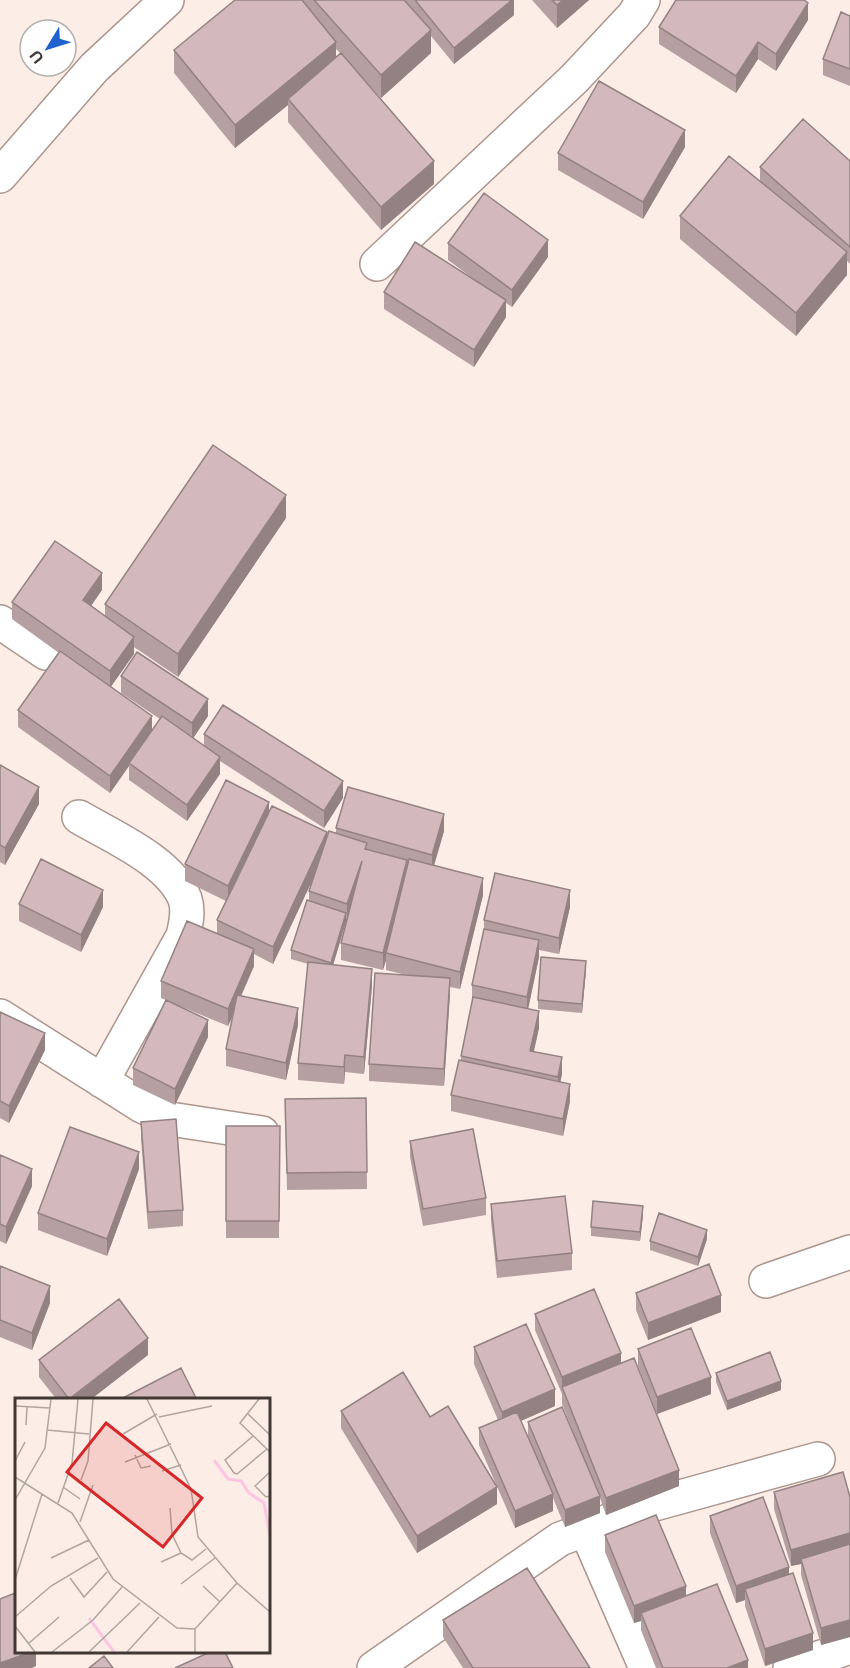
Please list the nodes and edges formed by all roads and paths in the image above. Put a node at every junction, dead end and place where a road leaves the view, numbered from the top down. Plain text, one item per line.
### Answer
1 (167, 0) edge
2 (643, 0) edge
3 (0, 176) edge
4 (377, 264) dead end
5 (0, 622) edge
6 (46, 653) dead end
7 (79, 817) dead end
8 (0, 1016) edge
9 (102, 1081) junction
10 (262, 1133) edge
11 (850, 1252) edge
12 (766, 1281) dead end
13 (818, 1459) dead end
14 (585, 1530) junction
15 (850, 1647) edge
16 (374, 1668) edge
17 (646, 1668) edge
18 (790, 1668) edge

1 - 3 street
2 - 4 street
5 - 6 street
7 - 9 street
8 - 9 street
9 - 10 street
11 - 12 street
13 - 14 street
14 - 16 street
14 - 17 street
15 - 18 street

